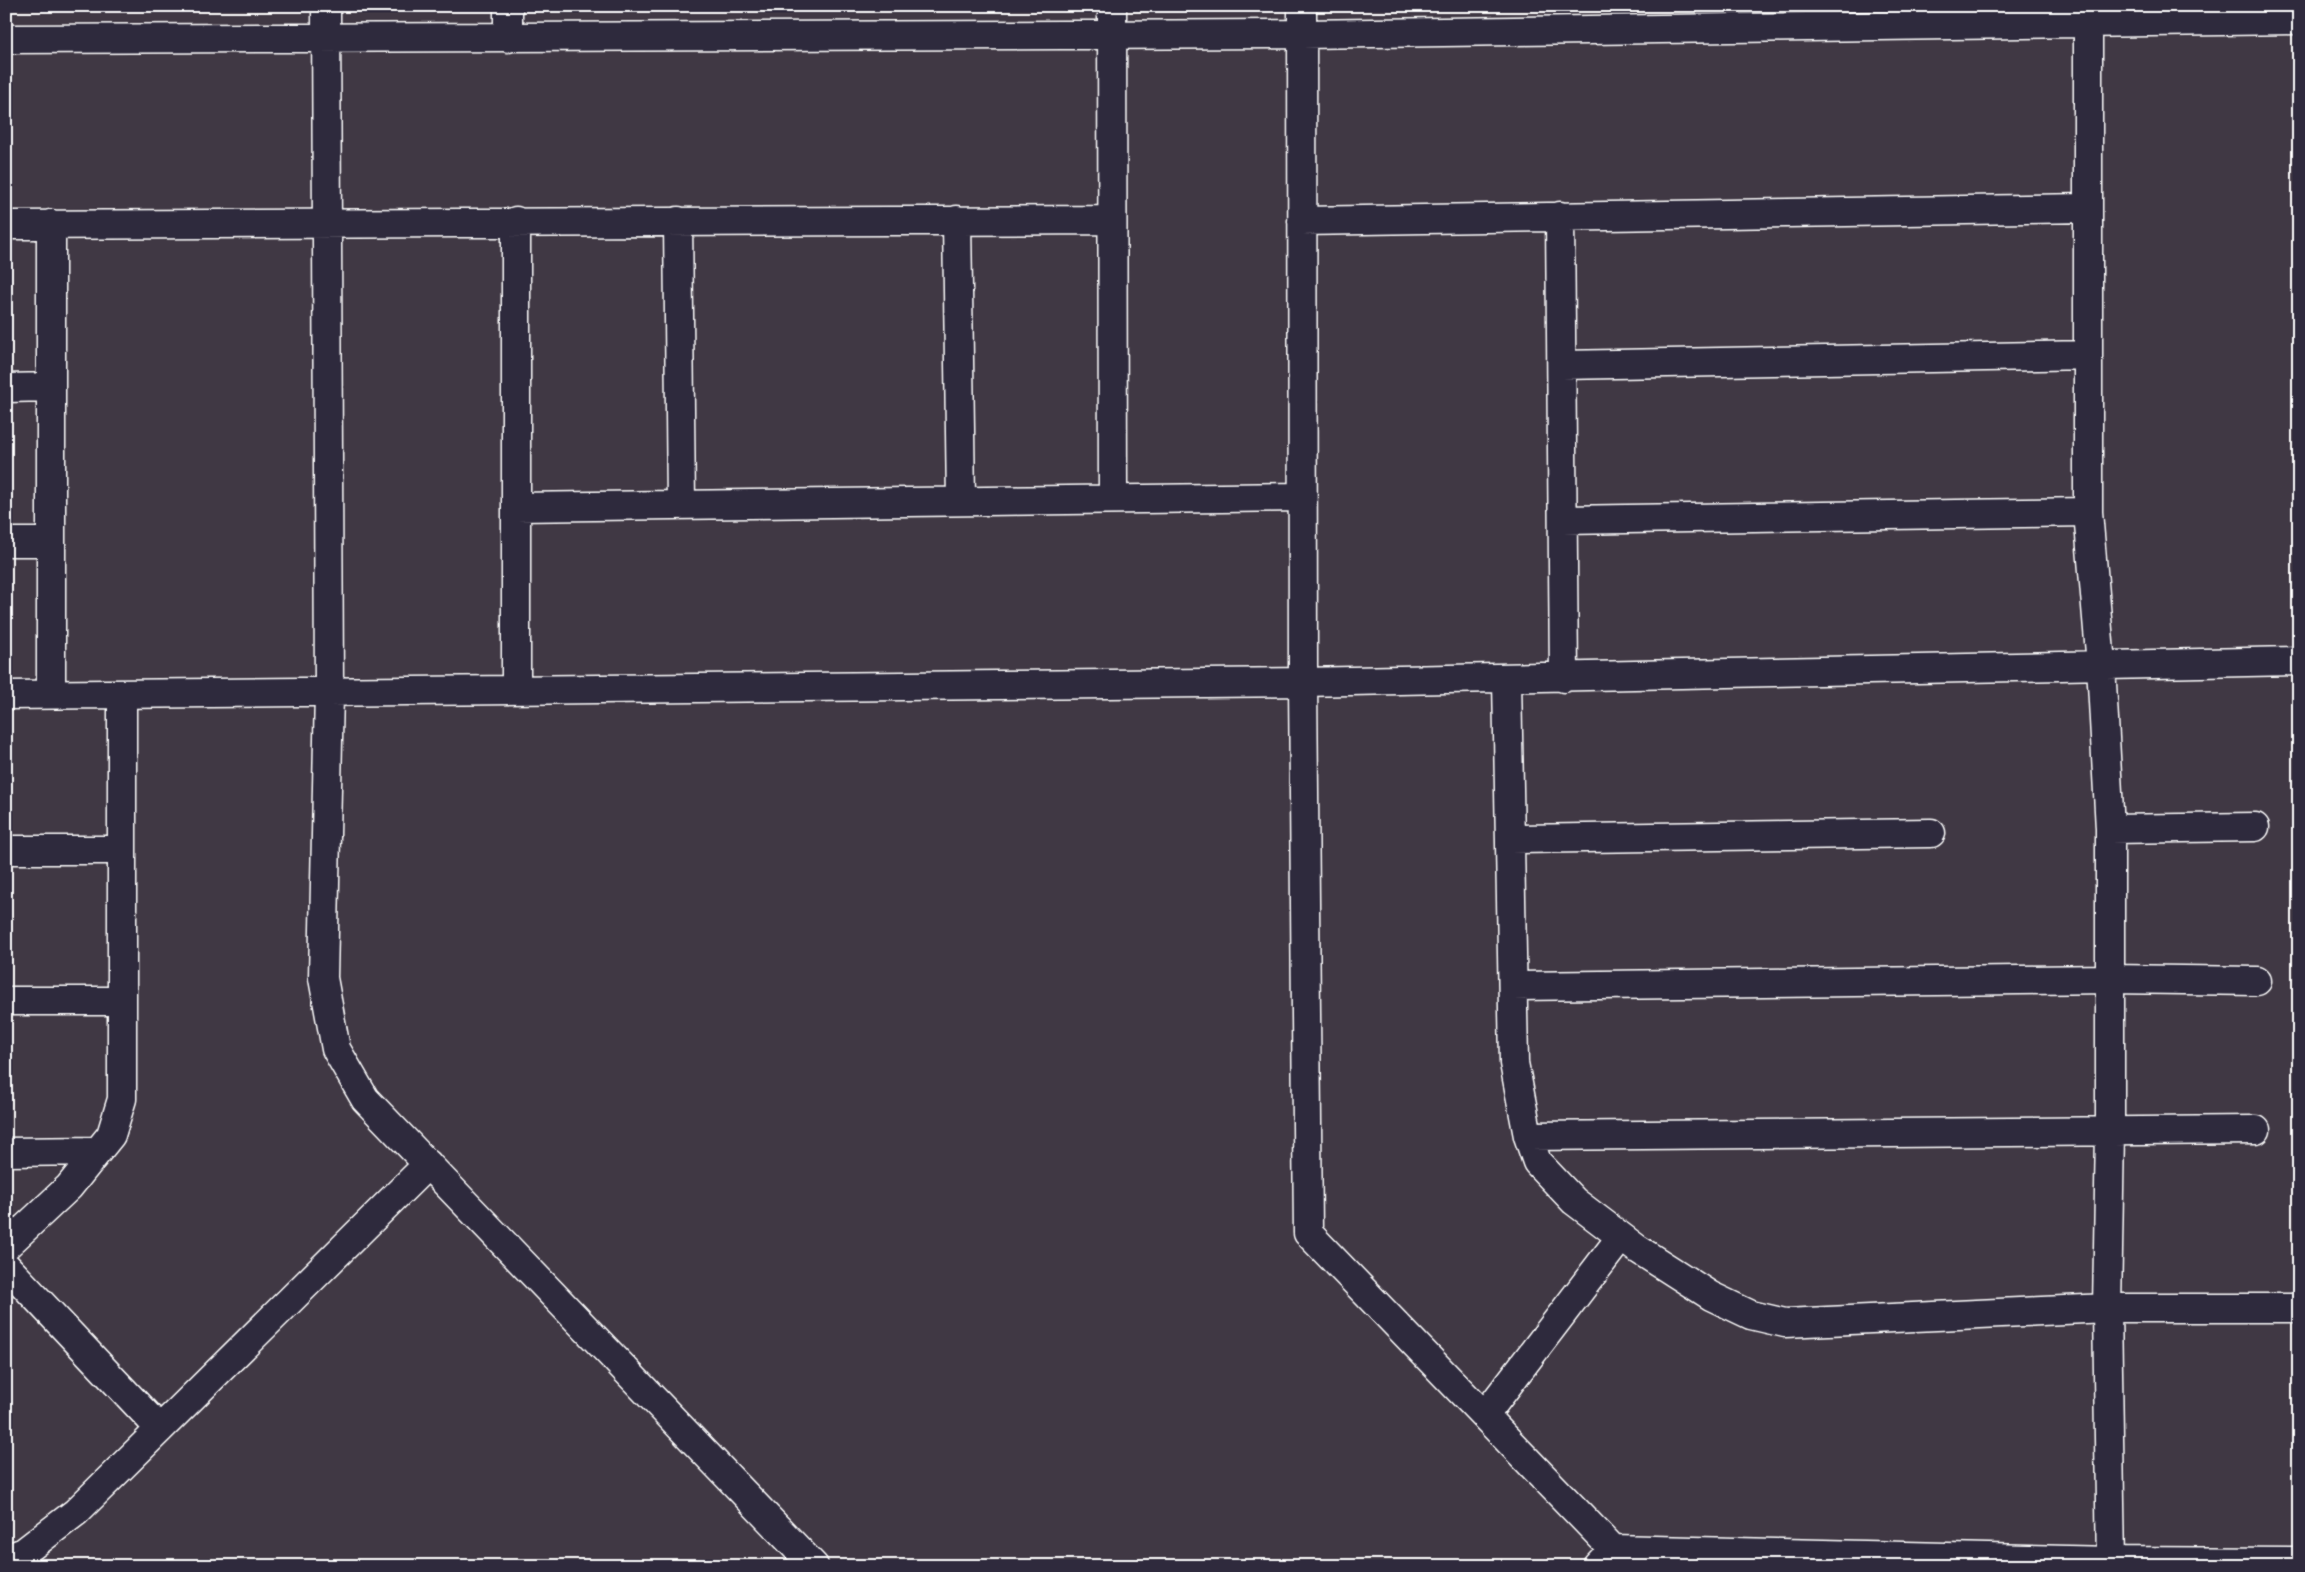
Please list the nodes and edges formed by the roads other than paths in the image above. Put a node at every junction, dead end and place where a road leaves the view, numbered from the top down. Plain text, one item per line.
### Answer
1 (326, 6) edge
2 (508, 6) edge
3 (1112, 6) edge
4 (1302, 6) edge
5 (2088, 15) edge
6 (2299, 20) edge
7 (1112, 34) junction
8 (1302, 34) junction
9 (508, 38) junction
10 (6, 40) edge
11 (326, 40) junction
12 (2088, 208) junction
13 (1560, 216) junction
14 (957, 220) junction
15 (1111, 220) junction
16 (516, 221) junction
17 (678, 221) junction
18 (1302, 221) junction
19 (327, 222) junction
20 (51, 224) junction
21 (6, 225) edge
22 (2088, 355) junction
23 (1562, 365) junction
24 (6, 388) edge
25 (51, 388) junction
26 (1302, 497) junction
27 (1113, 499) junction
28 (962, 501) junction
29 (681, 505) junction
30 (516, 507) junction
31 (2088, 512) junction
32 (1563, 520) junction
33 (6, 542) edge
34 (51, 542) junction
35 (2299, 661) edge
36 (2101, 665) junction
37 (1564, 678) junction
38 (1507, 679) junction
39 (1302, 682) junction
40 (516, 690) junction
41 (329, 692) junction
42 (6, 694) edge
43 (51, 694) junction
44 (122, 694) junction
45 (2256, 827) dead end
46 (2110, 829) junction
47 (1931, 833) dead end
48 (1510, 839) junction
49 (6, 850) edge
50 (122, 850) junction
51 (2110, 979) junction
52 (2257, 981) dead end
53 (1513, 986) junction
54 (6, 1001) edge
55 (122, 1001) junction
56 (2256, 1130) dead end
57 (2110, 1131) junction
58 (1528, 1136) junction
59 (98, 1151) junction
60 (6, 1152) edge
61 (428, 1164) junction
62 (1621, 1237) junction
63 (6, 1246) edge
64 (6, 1266) edge
65 (2107, 1308) junction
66 (2299, 1308) edge
67 (1485, 1415) junction
68 (160, 1429) junction
69 (1605, 1557) edge
70 (6, 1559) edge
71 (2299, 1562) edge
72 (6, 1563) edge
73 (2111, 1563) edge
74 (9, 1566) edge
75 (814, 1566) edge

1 - 11 street
2 - 9 street
3 - 7 street
4 - 8 street
5 - 6 street
5 - 8 street
5 - 12 street
7 - 8 street
7 - 9 street
7 - 15 street
8 - 18 street
9 - 11 street
10 - 11 street
11 - 19 street
12 - 13 street
12 - 22 street
13 - 18 street
13 - 23 street
14 - 15 street
14 - 17 street
14 - 28 street
15 - 27 street
16 - 17 street
16 - 19 street
16 - 30 street
17 - 29 street
18 - 26 street
19 - 20 street
19 - 41 street
20 - 21 street
20 - 25 street
22 - 23 street
22 - 31 street
23 - 32 street
24 - 25 street
25 - 34 street
26 - 27 street
26 - 39 street
27 - 28 street
28 - 29 street
29 - 30 street
30 - 40 street
31 - 32 street
31 - 36 street
32 - 37 street
33 - 34 street
34 - 43 street
35 - 36 street
36 - 37 street
36 - 46 street
37 - 38 street
38 - 39 street
38 - 48 street
39 - 40 street
39 - 67 street
40 - 41 street
41 - 44 street
41 - 61 street
42 - 43 street
43 - 44 street
44 - 50 street
45 - 46 street
46 - 51 street
47 - 48 street
48 - 53 street
49 - 50 street
50 - 55 street
51 - 52 street
51 - 53 street
51 - 57 street
53 - 58 street
54 - 55 street
55 - 59 street
56 - 57 street
57 - 58 street
57 - 65 street
58 - 62 street
59 - 60 street
59 - 63 street
61 - 68 street
61 - 75 street
62 - 65 street
62 - 67 street
64 - 68 street
65 - 66 street
65 - 73 street
67 - 69 street
68 - 70 street
69 - 73 street
71 - 73 street
72 - 74 street

